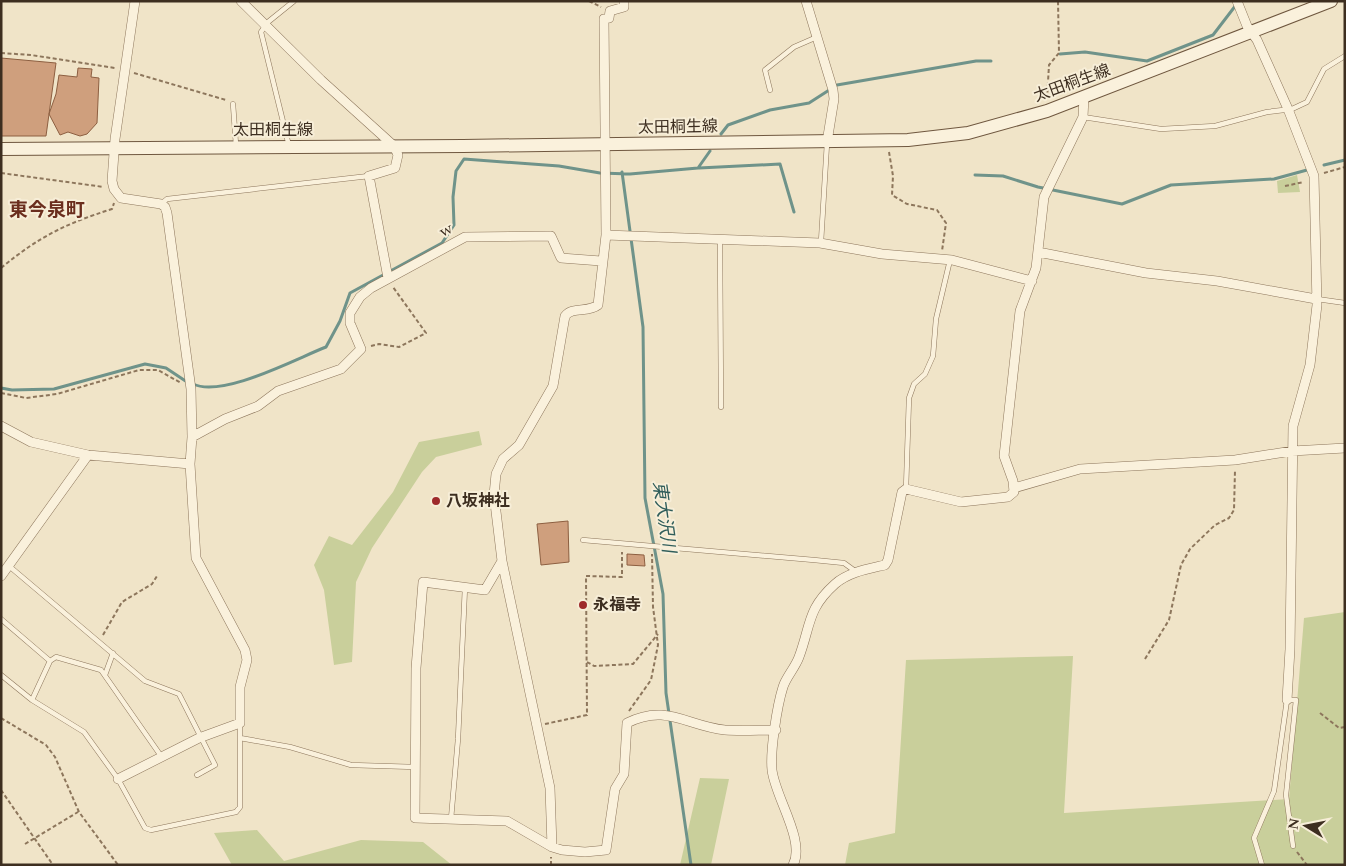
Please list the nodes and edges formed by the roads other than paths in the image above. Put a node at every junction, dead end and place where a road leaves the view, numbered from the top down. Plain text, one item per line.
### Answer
1 (135, 1) edge
2 (241, 1) edge
3 (294, 1) edge
4 (624, 1) edge
5 (806, 1) edge
6 (1238, 1) edge
7 (1331, 1) edge
8 (264, 25) junction
9 (1251, 32) junction
10 (817, 37) junction
11 (1345, 56) edge
12 (770, 90) dead end
13 (1084, 97) junction
14 (233, 104) dead end
15 (1288, 109) junction
16 (1083, 117) junction
17 (827, 142) junction
18 (605, 144) junction
19 (394, 146) junction
20 (236, 147) junction
21 (290, 147) junction
22 (115, 148) junction
23 (1, 149) edge
24 (369, 176) junction
25 (161, 204) junction
26 (606, 235) junction
27 (720, 241) junction
28 (820, 243) junction
29 (1038, 252) junction
30 (945, 260) junction
31 (601, 261) junction
32 (387, 275) junction
33 (1032, 281) junction
34 (1316, 299) junction
35 (1345, 303) edge
36 (721, 406) dead end
37 (1, 426) edge
38 (192, 437) junction
39 (1345, 448) edge
40 (1292, 451) junction
41 (88, 456) junction
42 (190, 464) junction
43 (1014, 488) junction
44 (906, 489) junction
45 (583, 540) dead end
46 (502, 561) junction
47 (9, 566) junction
48 (856, 572) junction
49 (1, 576) edge
50 (465, 587) junction
51 (1, 619) edge
52 (113, 653) junction
53 (50, 662) junction
54 (1, 675) edge
55 (105, 675) junction
56 (32, 700) junction
57 (1287, 700) junction
58 (240, 723) junction
59 (776, 730) junction
60 (202, 737) junction
61 (240, 738) junction
62 (161, 756) junction
63 (415, 767) junction
64 (197, 775) dead end
65 (118, 779) junction
66 (451, 819) junction
67 (1293, 846) road end
68 (552, 847) junction
69 (793, 865) edge
70 (1262, 865) edge

1 - 22 street
2 - 8 street
3 - 8 lane
4 - 18 street
5 - 10 street
6 - 9 street
7 - 9 main road, 太田桐生線
8 - 19 street
8 - 21 lane
9 - 13 main road, 太田桐生線
9 - 15 street
10 - 12 lane
10 - 17 street
11 - 15 lane
13 - 16 street
13 - 17 main road, 太田桐生線
14 - 20 lane
15 - 16 lane
15 - 34 street
16 - 29 street
17 - 18 main road, 太田桐生線
17 - 28 lane
18 - 19 main road, 太田桐生線
18 - 26 street
19 - 21 main road, 太田桐生線
19 - 24 street
20 - 21 main road, 太田桐生線
20 - 22 main road, 太田桐生線
22 - 23 main road, 太田桐生線
22 - 25 street
24 - 25 lane
24 - 32 street
25 - 38 street
26 - 27 street
26 - 31 street
27 - 28 street
27 - 36 lane
28 - 30 street
29 - 33 street
29 - 34 street
30 - 33 street
30 - 44 lane
31 - 32 street, w
31 - 46 street
32 - 38 street, w
33 - 43 street
34 - 35 lane
34 - 40 street
37 - 41 street
38 - 42 street
39 - 40 street
40 - 43 street
40 - 57 street
41 - 42 street
41 - 47 street
42 - 58 street
43 - 44 street
44 - 48 street
45 - 48 lane
46 - 50 street
46 - 68 street
47 - 49 street
47 - 52 lane
48 - 59 street
50 - 63 street
50 - 66 lane
51 - 53 lane
52 - 55 lane
52 - 60 lane
53 - 55 lane
53 - 56 lane
54 - 56 lane
55 - 62 lane
56 - 65 lane
57 - 67 lane
57 - 70 lane
58 - 60 street
58 - 61 lane
59 - 68 street
59 - 69 street
60 - 62 street
60 - 64 lane
61 - 63 lane
61 - 65 lane
62 - 65 street
63 - 66 street
66 - 68 street

